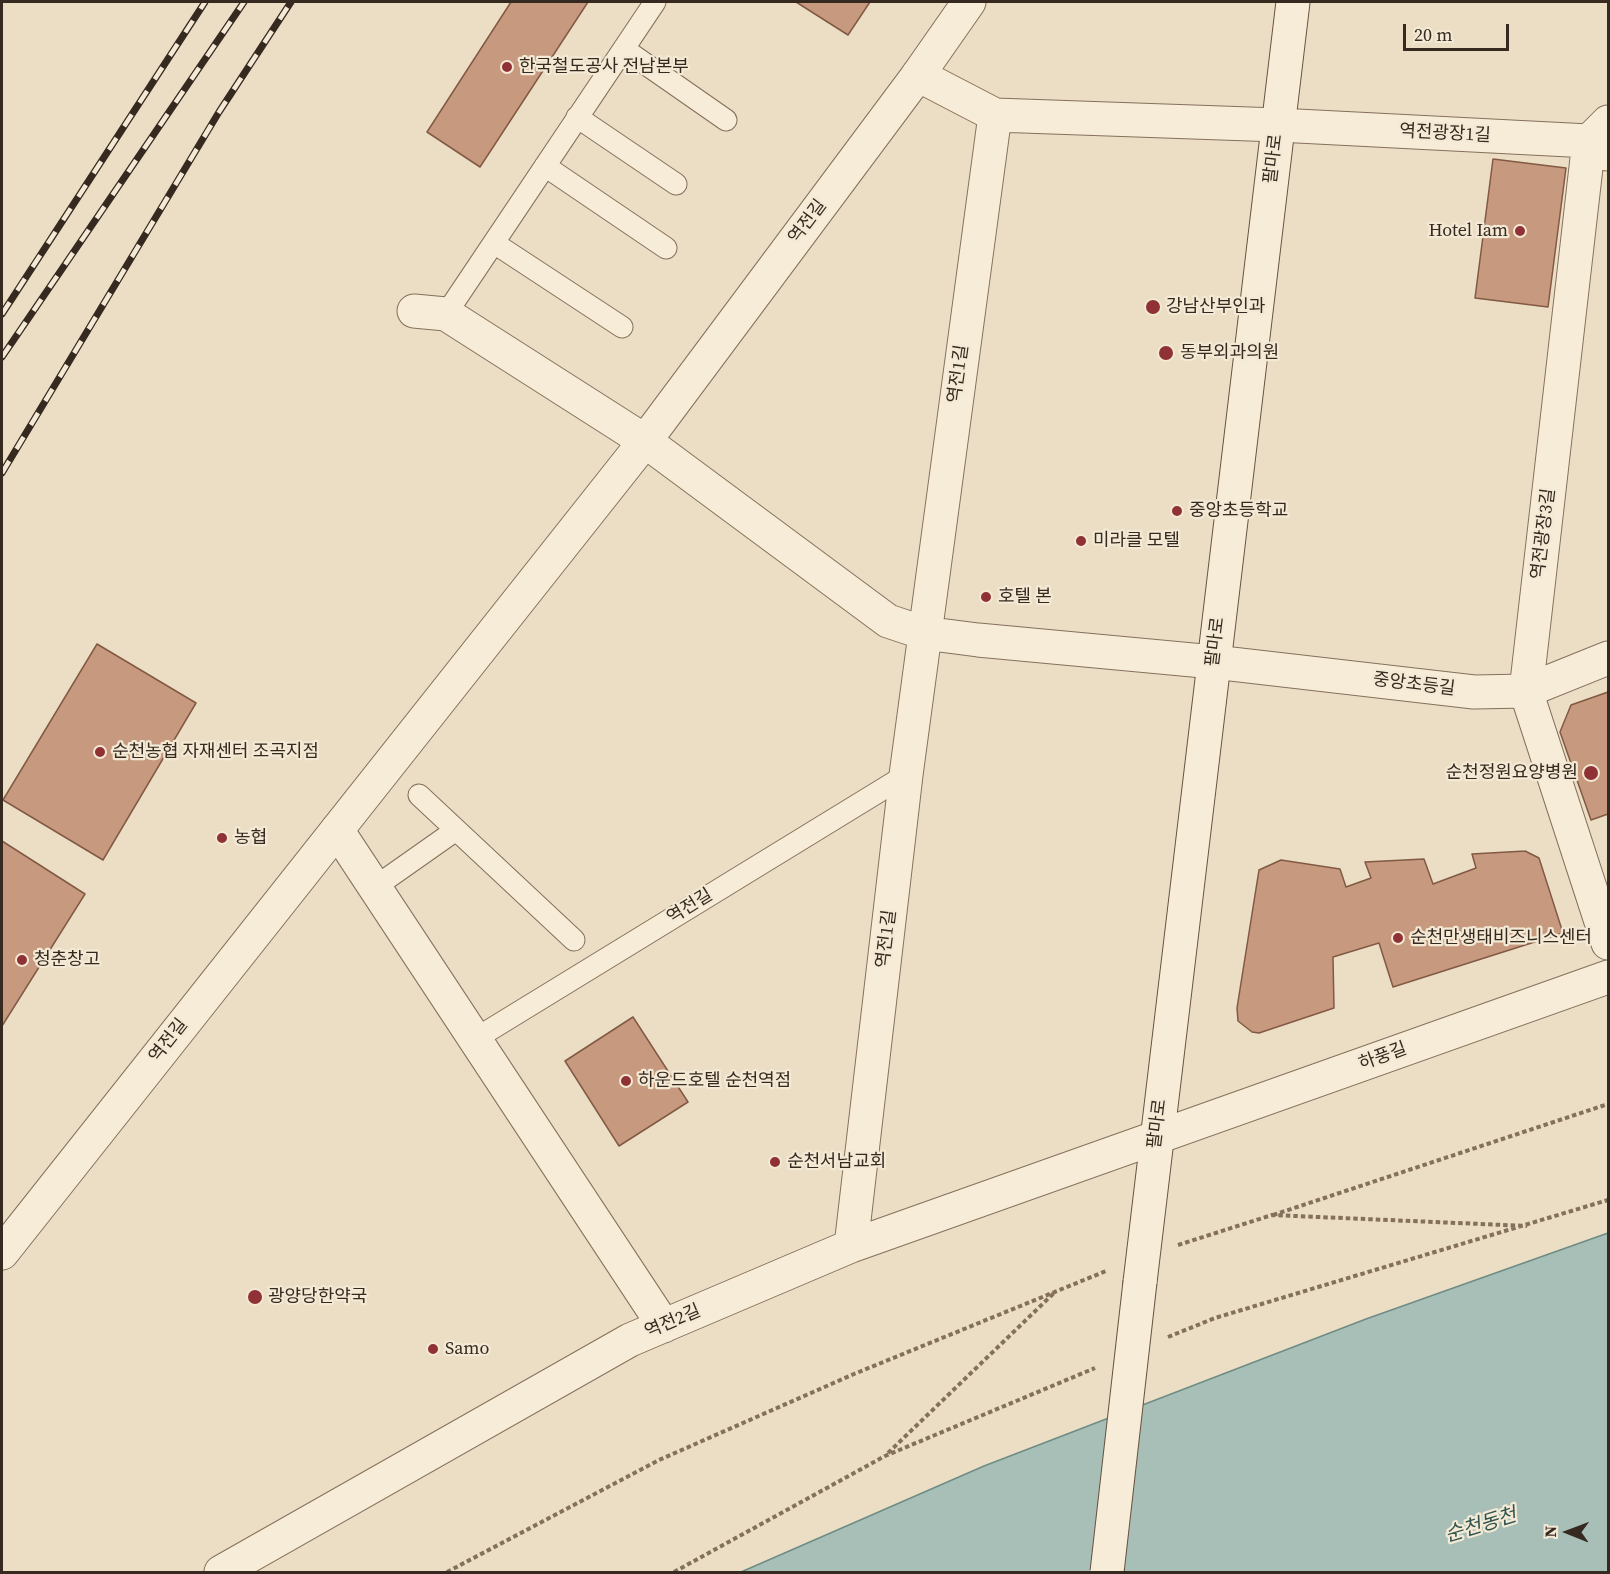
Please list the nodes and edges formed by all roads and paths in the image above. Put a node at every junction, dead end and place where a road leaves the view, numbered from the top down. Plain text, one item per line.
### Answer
1 (655, 2) edge
2 (969, 2) edge
3 (1293, 2) edge
4 (624, 48) junction
5 (918, 75) junction
6 (995, 115) junction
7 (578, 117) junction
8 (726, 120) dead end
9 (1278, 125) junction
10 (1602, 140) edge
11 (545, 166) junction
12 (676, 184) dead end
13 (494, 243) junction
14 (666, 248) dead end
15 (414, 311) dead end
16 (446, 314) junction
17 (622, 327) dead end
18 (645, 441) junction
19 (924, 633) junction
20 (1608, 658) edge
21 (1214, 662) junction
22 (1526, 690) junction
23 (906, 775) junction
24 (419, 795) dead end
25 (337, 830) junction
26 (456, 830) junction
27 (375, 887) junction
28 (574, 940) dead end
29 (1608, 943) edge
30 (1608, 977) edge
31 (475, 1039) junction
32 (1608, 1104) edge
33 (1157, 1137) junction
34 (1272, 1215) junction
35 (1527, 1226) dead end
36 (851, 1246) junction
37 (2, 1253) edge
38 (1141, 1270) junction
39 (1057, 1291) junction
40 (664, 1326) junction
41 (885, 1456) dead end
42 (221, 1572) edge
43 (447, 1572) edge
44 (1107, 1572) edge

1 - 4 lane
2 - 5 street, 역전길
3 - 9 street, 팔마로
4 - 7 lane
4 - 8 lane
5 - 6 street
5 - 18 street, 역전길
6 - 9 street
6 - 19 street, 역전1길
7 - 11 lane
7 - 12 lane
9 - 10 street, 역전광장1길
9 - 21 street, 팔마로
10 - 22 street, 역전광장3길
11 - 13 lane
11 - 14 lane
13 - 16 lane
13 - 17 lane
15 - 16 street
16 - 18 street
18 - 19 street
18 - 25 street, 역전길
19 - 21 street
19 - 23 street, 역전1길
20 - 22 street, 중앙초등길
21 - 22 street, 중앙초등길
21 - 33 street, 팔마로
22 - 29 street, 역전광장3길
23 - 31 lane, 역전길
23 - 36 street, 역전1길
24 - 26 lane
25 - 27 street
25 - 37 street, 역전길
26 - 27 lane
26 - 28 lane
27 - 31 street
30 - 33 street, 하풍길
31 - 40 street
32 - 34 path
33 - 36 street, 역전2길
33 - 38 street, 팔마로
34 - 35 path
34 - 38 path
36 - 40 street, 역전2길
38 - 39 path
38 - 44 street, 팔마로, bridge
39 - 41 path
39 - 43 path
40 - 42 street, 역전2길

